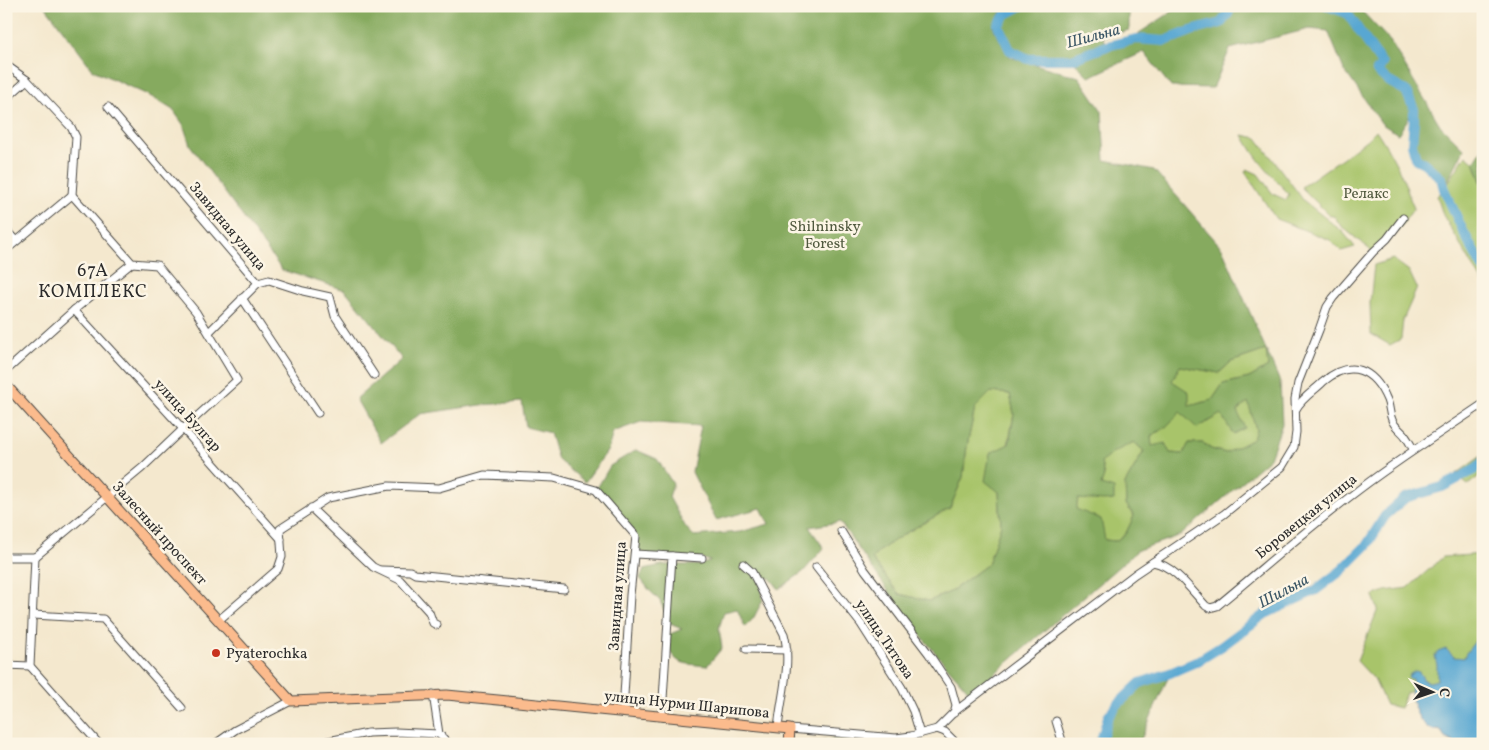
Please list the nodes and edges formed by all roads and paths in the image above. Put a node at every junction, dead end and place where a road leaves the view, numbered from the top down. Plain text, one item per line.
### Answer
1 (6, 65) edge
2 (26, 80) junction
3 (6, 99) edge
4 (108, 107) dead end
5 (72, 195) junction
6 (1403, 218) dead end
7 (6, 230) edge
8 (16, 241) junction
9 (6, 250) edge
10 (132, 263) junction
11 (258, 283) junction
12 (242, 298) junction
13 (74, 310) junction
14 (209, 332) junction
15 (6, 371) edge
16 (374, 375) dead end
17 (6, 385) edge
18 (1483, 404) edge
19 (1295, 411) junction
20 (318, 413) dead end
21 (182, 429) junction
22 (1414, 450) junction
23 (108, 496) junction
24 (310, 508) junction
25 (841, 532) dead end
26 (281, 540) junction
27 (635, 554) junction
28 (672, 556) junction
29 (6, 557) edge
30 (35, 557) junction
31 (702, 558) dead end
32 (1152, 562) junction
33 (743, 564) dead end
34 (816, 567) dead end
35 (381, 570) junction
36 (415, 574) junction
37 (400, 580) junction
38 (564, 588) dead end
39 (33, 615) junction
40 (219, 620) junction
41 (437, 625) dead end
42 (746, 648) dead end
43 (787, 650) junction
44 (6, 665) edge
45 (30, 666) junction
46 (433, 694) junction
47 (291, 701) junction
48 (182, 708) dead end
49 (623, 712) junction
50 (953, 713) junction
51 (662, 715) junction
52 (1056, 721) dead end
53 (778, 728) junction
54 (790, 729) junction
55 (937, 729) junction
56 (438, 734) junction
57 (920, 734) junction
58 (98, 744) edge
59 (216, 744) edge
60 (313, 744) edge
61 (449, 744) edge
62 (789, 744) edge
63 (957, 744) edge
64 (1063, 744) edge

1 - 2 street
2 - 3 street
2 - 5 street
4 - 11 street, Завидная улица
5 - 8 street
5 - 10 street
6 - 19 street
7 - 8 street
8 - 9 street
10 - 13 street
10 - 14 street
11 - 12 street
11 - 16 street, Завидная улица
12 - 14 street
12 - 20 street
13 - 15 street
13 - 21 street, улица Булгар
14 - 21 street
17 - 23 main road, Залесный проспект
18 - 22 street, Боровецкая улица
19 - 22 street
19 - 32 street
21 - 23 street
21 - 26 street, улица Булгар
22 - 32 street, Боровецкая улица
23 - 30 street
23 - 40 main road, Залесный проспект
24 - 26 street, Завидная улица
24 - 27 street, Завидная улица
24 - 35 street
25 - 50 street
26 - 40 street
27 - 28 street
27 - 49 street, Завидная улица
28 - 31 street
28 - 51 street
29 - 30 street
30 - 39 street
32 - 50 street
33 - 43 street
34 - 57 street, улица Титова
35 - 36 street
35 - 37 street
36 - 37 street
36 - 38 street
37 - 41 street
39 - 45 street
39 - 48 street
40 - 47 main road, Залесный проспект
42 - 43 street
43 - 53 street
44 - 45 street
45 - 58 street
46 - 47 main road, улица Нурми Шарипова
46 - 49 main road, улица Нурми Шарипова
46 - 56 street
47 - 59 street
49 - 51 main road, улица Нурми Шарипова
50 - 55 street
51 - 53 main road, улица Нурми Шарипова
52 - 64 street
53 - 54 main road, улица Нурми Шарипова
54 - 57 street, улица Нурми Шарипова
54 - 62 main road
55 - 57 street, улица Нурми Шарипова
55 - 63 street
56 - 60 street
56 - 61 street

